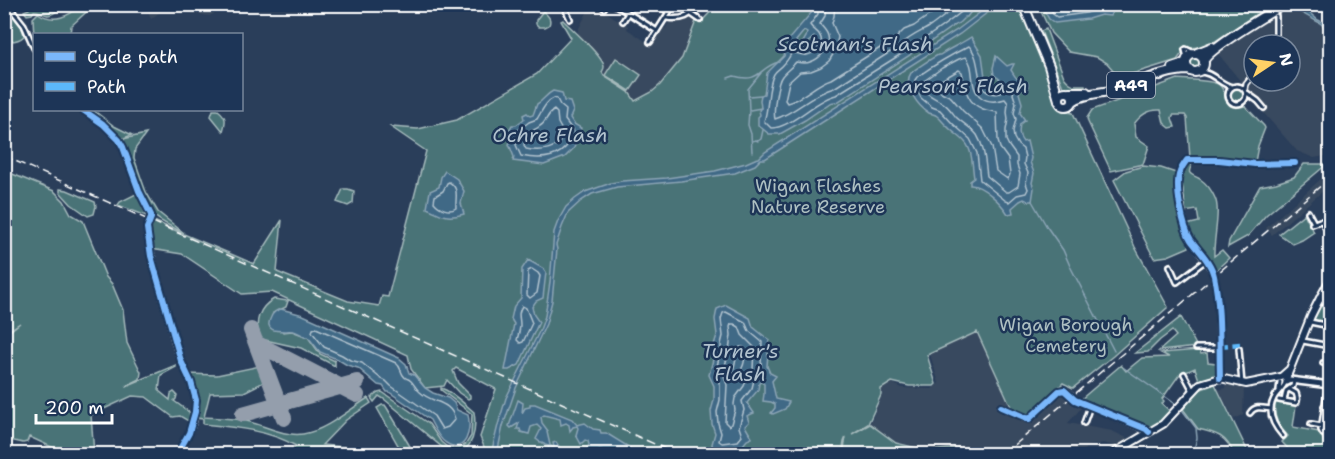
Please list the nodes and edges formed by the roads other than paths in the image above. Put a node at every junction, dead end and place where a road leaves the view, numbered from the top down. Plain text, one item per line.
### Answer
1 (6, 4) edge
2 (563, 4) edge
3 (614, 4) edge
4 (658, 4) edge
5 (675, 4) edge
6 (699, 4) edge
7 (1025, 4) edge
8 (1276, 4) edge
9 (1284, 4) edge
10 (1317, 4) edge
11 (1324, 4) edge
12 (669, 12) junction
13 (628, 13) junction
14 (692, 14) junction
15 (1276, 16) dead end
16 (666, 17) junction
17 (570, 19) dead end
18 (700, 20) dead end
19 (623, 21) dead end
20 (657, 31) junction
21 (1275, 33) edge
22 (650, 42) dead end
23 (33, 46) edge
24 (1196, 53) junction
25 (1186, 60) junction
26 (1204, 61) junction
27 (1194, 71) junction
28 (1209, 73) junction
29 (1222, 84) junction
30 (1242, 84) edge
31 (1239, 86) junction
32 (1232, 87) junction
33 (1242, 88) edge
34 (1069, 92) junction
35 (1245, 93) edge
36 (1247, 93) edge
37 (1228, 96) junction
38 (1253, 98) junction
39 (1059, 100) junction
40 (1073, 101) junction
41 (1244, 101) junction
42 (1264, 108) dead end
43 (84, 111) edge
44 (1296, 163) dead end
45 (1308, 212) dead end
46 (1330, 236) edge
47 (1206, 260) junction
48 (1170, 266) dead end
49 (1330, 280) edge
50 (1321, 296) junction
51 (1330, 306) edge
52 (1308, 322) junction
53 (1330, 326) edge
54 (1302, 340) junction
55 (1330, 346) edge
56 (1196, 348) dead end
57 (1219, 348) junction
58 (1239, 349) dead end
59 (1323, 363) dead end
60 (1330, 364) edge
61 (1330, 372) edge
62 (1184, 374) dead end
63 (1220, 378) junction
64 (1285, 381) junction
65 (1242, 384) junction
66 (1329, 385) edge
67 (1192, 391) junction
68 (1279, 400) dead end
69 (1259, 401) dead end
70 (1284, 401) junction
71 (1090, 406) junction
72 (1324, 406) junction
73 (1000, 407) dead end
74 (1260, 407) junction
75 (1330, 407) edge
76 (1271, 410) junction
77 (1250, 413) dead end
78 (1084, 423) dead end
79 (1311, 424) dead end
80 (1322, 426) junction
81 (1149, 432) junction
82 (1330, 435) edge
83 (1283, 436) dead end
84 (177, 454) edge
85 (1112, 454) edge

1 - 23 street
2 - 17 street
3 - 13 street
4 - 12 street
5 - 12 street
5 - 14 street
6 - 14 street
7 - 34 highway
7 - 39 highway
8 - 24 highway, A49
9 - 26 highway
10 - 11 street
12 - 16 street
13 - 19 street
13 - 20 street
14 - 16 street
14 - 18 street
15 - 21 street
16 - 20 street
20 - 22 street
24 - 25 highway, A49
24 - 26 highway
25 - 27 highway
25 - 34 highway, A49
26 - 27 highway
26 - 28 street
27 - 28 street
27 - 40 highway, A49
28 - 29 street
29 - 32 street
29 - 37 street
30 - 31 street
31 - 32 street
31 - 33 street
32 - 37 street
34 - 39 highway
34 - 40 highway
35 - 41 street
36 - 38 street
37 - 41 street
38 - 41 street
38 - 42 street
39 - 40 highway, A49
43 - 84 street, bridge
44 - 47 street
45 - 46 street
47 - 48 street
47 - 57 street, bridge
49 - 50 main road
50 - 51 street
50 - 52 main road
52 - 53 street
52 - 54 main road
54 - 55 street
54 - 64 main road
56 - 57 street
57 - 63 street
58 - 65 street
59 - 60 street
61 - 66 street
62 - 67 street
63 - 65 main road
63 - 67 main road
64 - 65 main road
64 - 66 street
64 - 70 street
64 - 70 street
64 - 76 street
66 - 72 street
67 - 81 main road
68 - 70 street
69 - 74 street
71 - 73 street, bridge
71 - 78 street
71 - 81 street
72 - 75 street
72 - 80 street
74 - 76 street
74 - 77 street
76 - 83 street
79 - 80 street
80 - 82 street
81 - 85 main road

